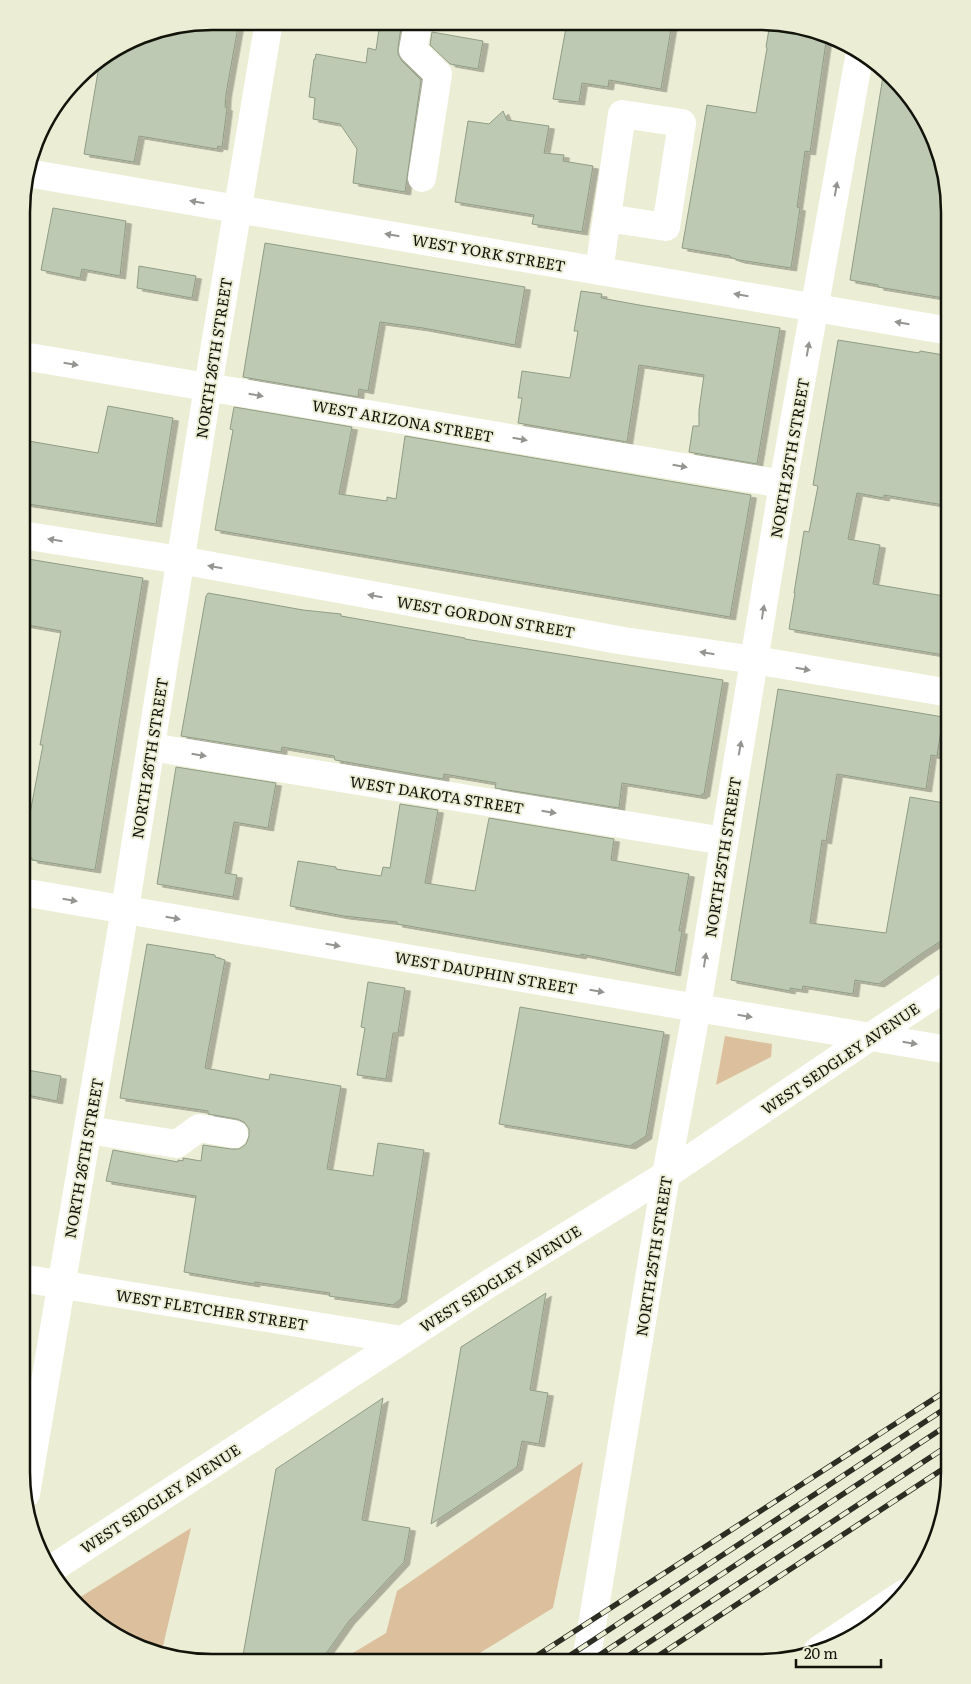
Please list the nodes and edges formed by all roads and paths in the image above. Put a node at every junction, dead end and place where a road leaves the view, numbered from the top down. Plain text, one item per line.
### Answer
1 (267, 30) edge
2 (417, 30) edge
3 (859, 60) edge
4 (34, 174) edge
5 (422, 178) dead end
6 (237, 209) junction
7 (607, 218) dead end
8 (599, 271) junction
9 (816, 308) junction
10 (941, 329) edge
11 (30, 357) edge
12 (208, 386) junction
13 (783, 484) junction
14 (30, 536) edge
15 (180, 560) junction
16 (756, 660) junction
17 (941, 691) edge
18 (151, 747) junction
19 (724, 841) junction
20 (30, 893) edge
21 (125, 909) junction
22 (941, 991) edge
23 (697, 1008) junction
24 (870, 1037) junction
25 (941, 1049) edge
26 (88, 1130) junction
27 (234, 1134) dead end
28 (666, 1175) junction
29 (30, 1279) edge
30 (61, 1284) junction
31 (402, 1340) junction
32 (30, 1470) edge
33 (56, 1566) edge
34 (860, 1623) edge
35 (848, 1631) edge
36 (587, 1654) edge

1 - 6 street, NORTH 26TH STREET
2 - 5 street
9 -> 3 street, NORTH 25TH STREET
6 -> 4 street, WEST YORK STREET
8 -> 6 street, WEST YORK STREET
6 - 12 street, NORTH 26TH STREET
7 - 8 street
9 -> 8 street, WEST YORK STREET
10 -> 9 street, WEST YORK STREET
13 -> 9 street, NORTH 25TH STREET
11 -> 12 street, WEST ARIZONA STREET
12 -> 13 street, WEST ARIZONA STREET
12 - 15 street, NORTH 26TH STREET
16 -> 13 street, NORTH 25TH STREET
15 -> 14 street, WEST GORDON STREET
16 -> 15 street, WEST GORDON STREET
15 - 18 street, NORTH 26TH STREET
16 -> 17 street, WEST GORDON STREET
19 -> 16 street, NORTH 25TH STREET
18 -> 19 street, WEST DAKOTA STREET
18 - 21 street, NORTH 26TH STREET
23 -> 19 street, NORTH 25TH STREET
20 -> 21 street, WEST DAUPHIN STREET
21 -> 23 street, WEST DAUPHIN STREET
21 - 26 street, NORTH 26TH STREET
22 - 24 street, WEST SEDGLEY AVENUE
23 -> 24 street, WEST DAUPHIN STREET
23 - 28 street, NORTH 25TH STREET
24 -> 25 street, WEST DAUPHIN STREET
24 - 28 street, WEST SEDGLEY AVENUE
26 - 27 street
26 - 30 street, NORTH 26TH STREET
28 - 31 street, WEST SEDGLEY AVENUE
28 - 36 street, NORTH 25TH STREET
29 - 30 street, WEST FLETCHER STREET
30 - 31 street, WEST FLETCHER STREET
30 - 32 street, NORTH 26TH STREET
31 - 33 street, WEST SEDGLEY AVENUE
34 - 35 street

